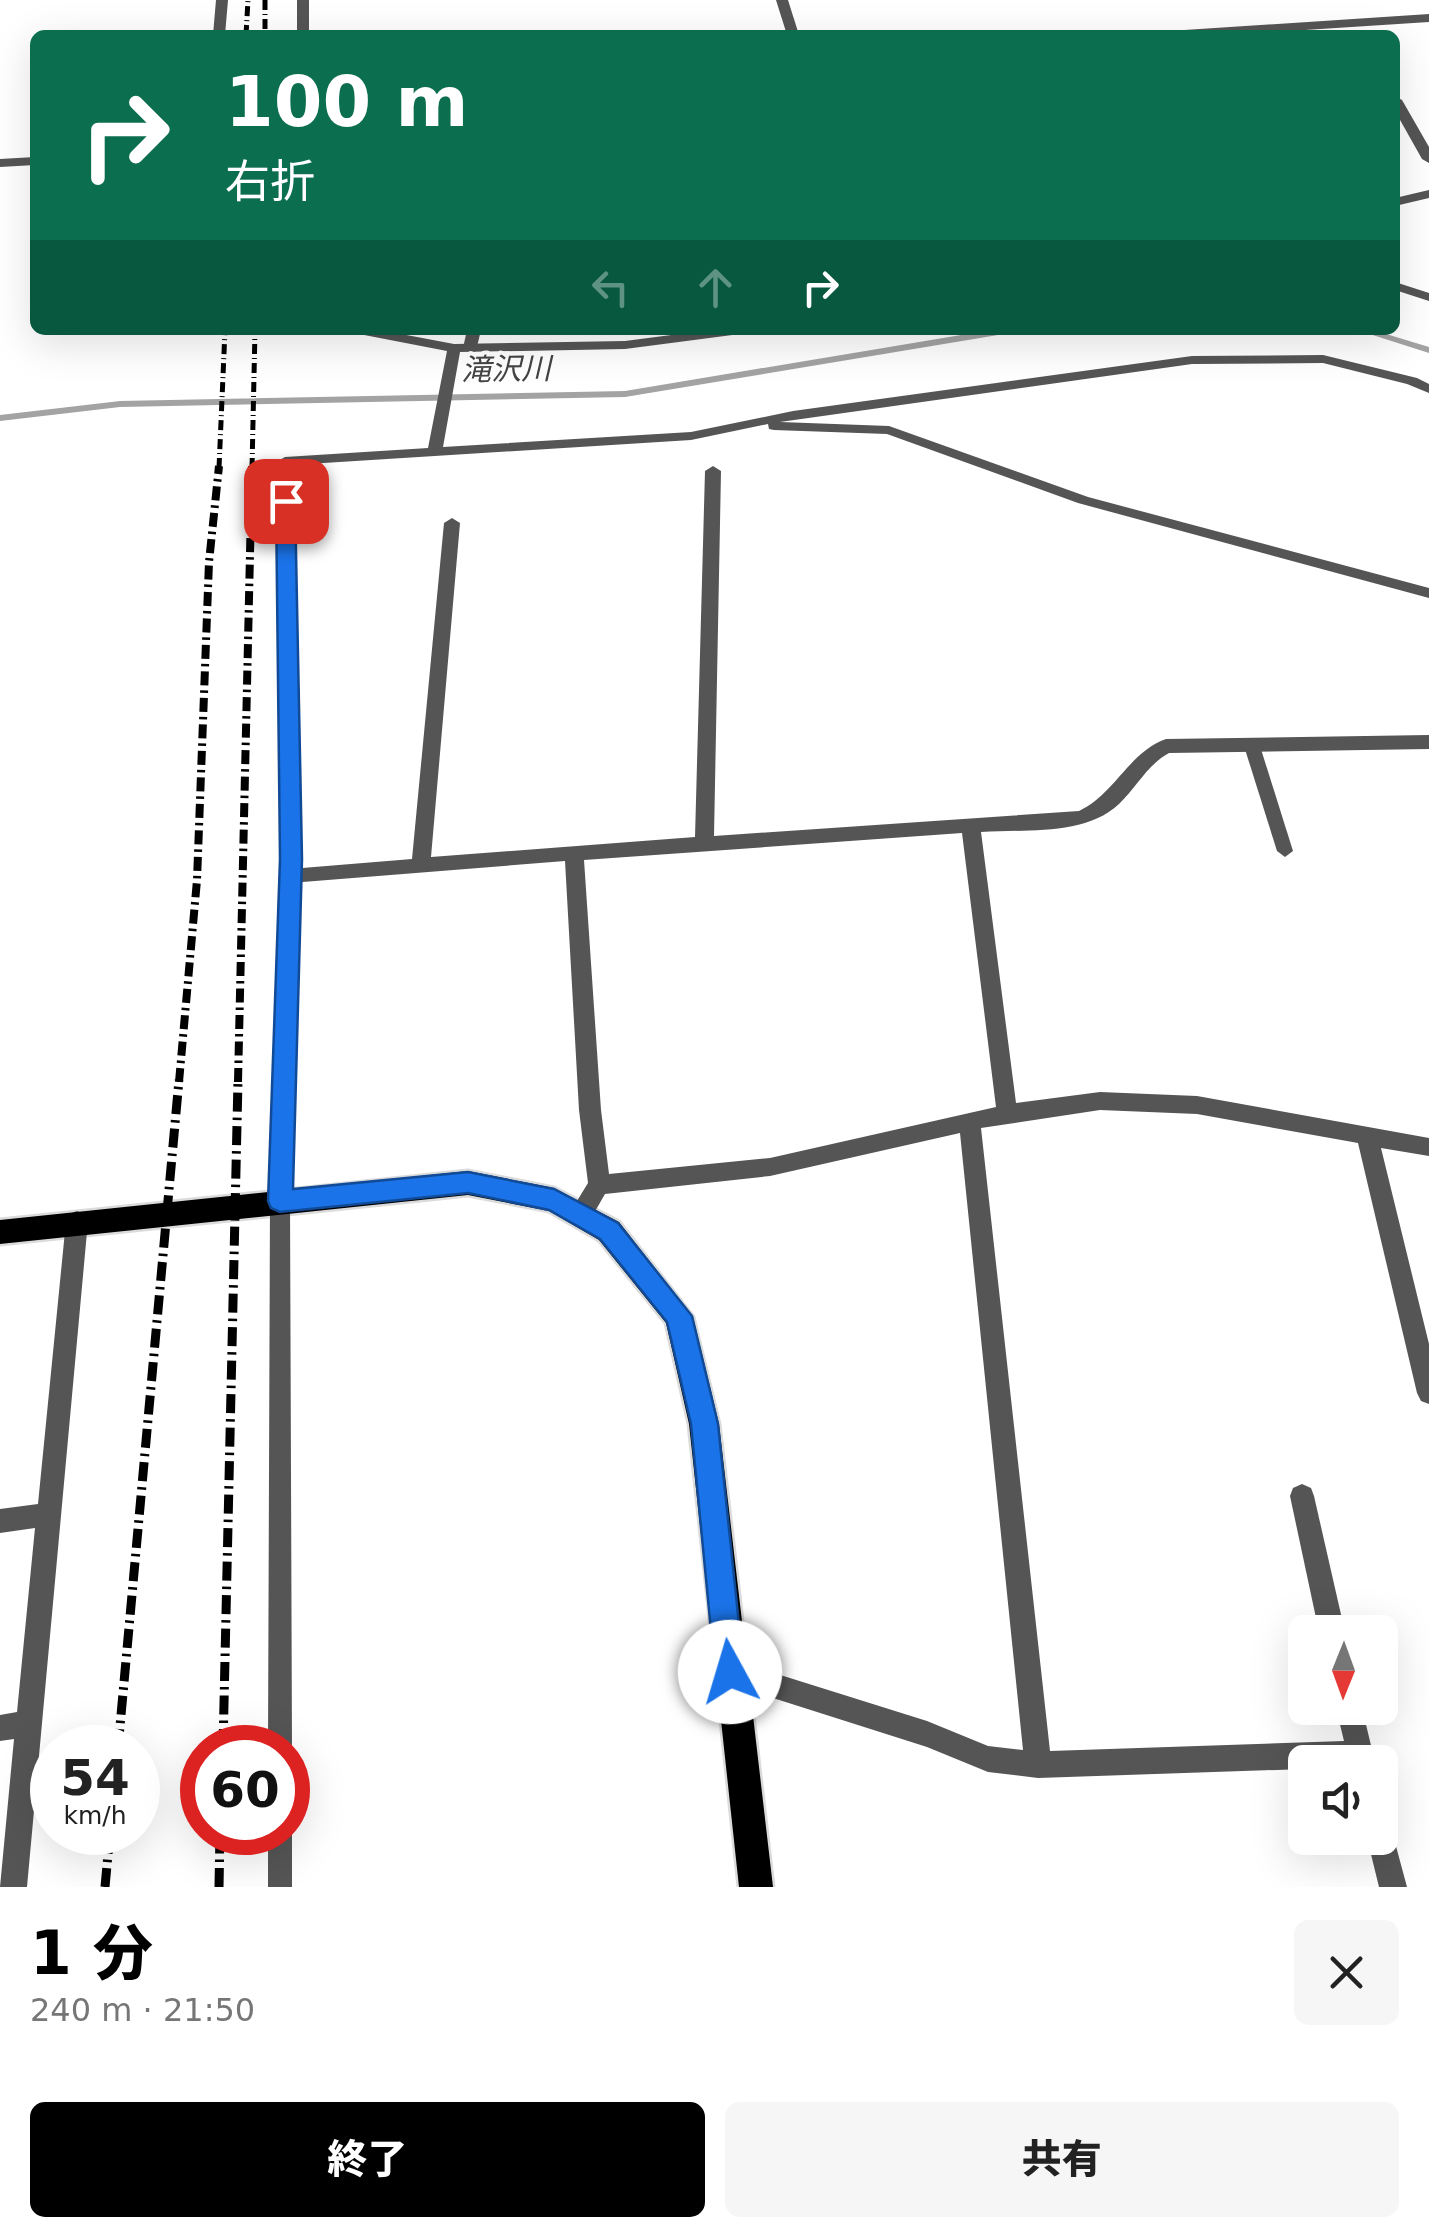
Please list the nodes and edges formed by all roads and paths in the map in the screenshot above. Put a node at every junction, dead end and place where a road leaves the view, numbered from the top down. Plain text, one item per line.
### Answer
1 (222, 0) edge
2 (303, 0) edge
3 (782, 0) edge
4 (1429, 18) edge
5 (1350, 21) junction
6 (220, 30) edge
7 (303, 30) edge
8 (791, 30) edge
9 (1243, 30) edge
10 (1355, 30) edge
11 (1400, 109) edge
12 (1429, 158) edge
13 (30, 161) edge
14 (0, 163) edge
15 (1429, 194) edge
16 (1400, 201) edge
17 (1400, 288) edge
18 (1429, 297) edge
19 (388, 335) edge
20 (471, 335) edge
21 (629, 335) edge
22 (701, 335) edge
23 (624, 345) junction
24 (462, 348) junction
25 (1429, 389) edge
26 (743, 425) junction
27 (435, 450) junction
28 (712, 471) dead end
29 (452, 523) dead end
30 (1429, 594) edge
31 (1429, 742) edge
32 (1252, 746) junction
33 (970, 826) junction
34 (704, 845) junction
35 (1285, 851) dead end
36 (574, 853) junction
37 (421, 866) junction
38 (290, 876) junction
39 (1007, 1113) junction
40 (970, 1123) junction
41 (1368, 1138) junction
42 (1429, 1147) edge
43 (599, 1185) junction
44 (280, 1201) junction
45 (580, 1214) junction
46 (77, 1220) junction
47 (0, 1232) edge
48 (1429, 1393) edge
49 (1302, 1496) dead end
50 (48, 1514) junction
51 (0, 1521) edge
52 (1328, 1615) edge
53 (730, 1672) junction
54 (28, 1724) junction
55 (280, 1725) edge
56 (0, 1728) edge
57 (1288, 1760) edge
58 (1038, 1765) junction
59 (280, 1855) edge
60 (1385, 1855) edge
61 (13, 1887) edge
62 (280, 1887) edge
63 (756, 1887) edge
64 (1393, 1887) edge

1 - 6 street
2 - 7 street
3 - 8 street
4 - 5 street
5 - 9 street
5 - 10 street
11 - 12 street
13 - 14 street
15 - 16 street
17 - 18 lane
19 - 24 lane
20 - 24 street
21 - 23 lane
22 - 23 lane
23 - 24 lane
24 - 27 lane
25 - 26 lane
26 - 27 lane
26 - 30 lane
27 - 38 lane
28 - 34 street
29 - 37 street
31 - 32 street
32 - 33 street
32 - 35 lane
33 - 34 street
33 - 39 street
34 - 36 street
36 - 37 street
36 - 43 street
37 - 38 street
38 - 44 lane
39 - 40 street
39 - 41 street
40 - 43 street
40 - 58 street
41 - 42 street
41 - 48 street
43 - 45 street
44 - 45 main road
44 - 46 main road
44 - 55 lane
45 - 53 main road
46 - 47 main road
46 - 50 street
49 - 52 street
50 - 51 street
50 - 54 street
53 - 58 street
53 - 63 main road
54 - 56 street
54 - 61 street
57 - 58 street
59 - 62 lane
60 - 64 street

